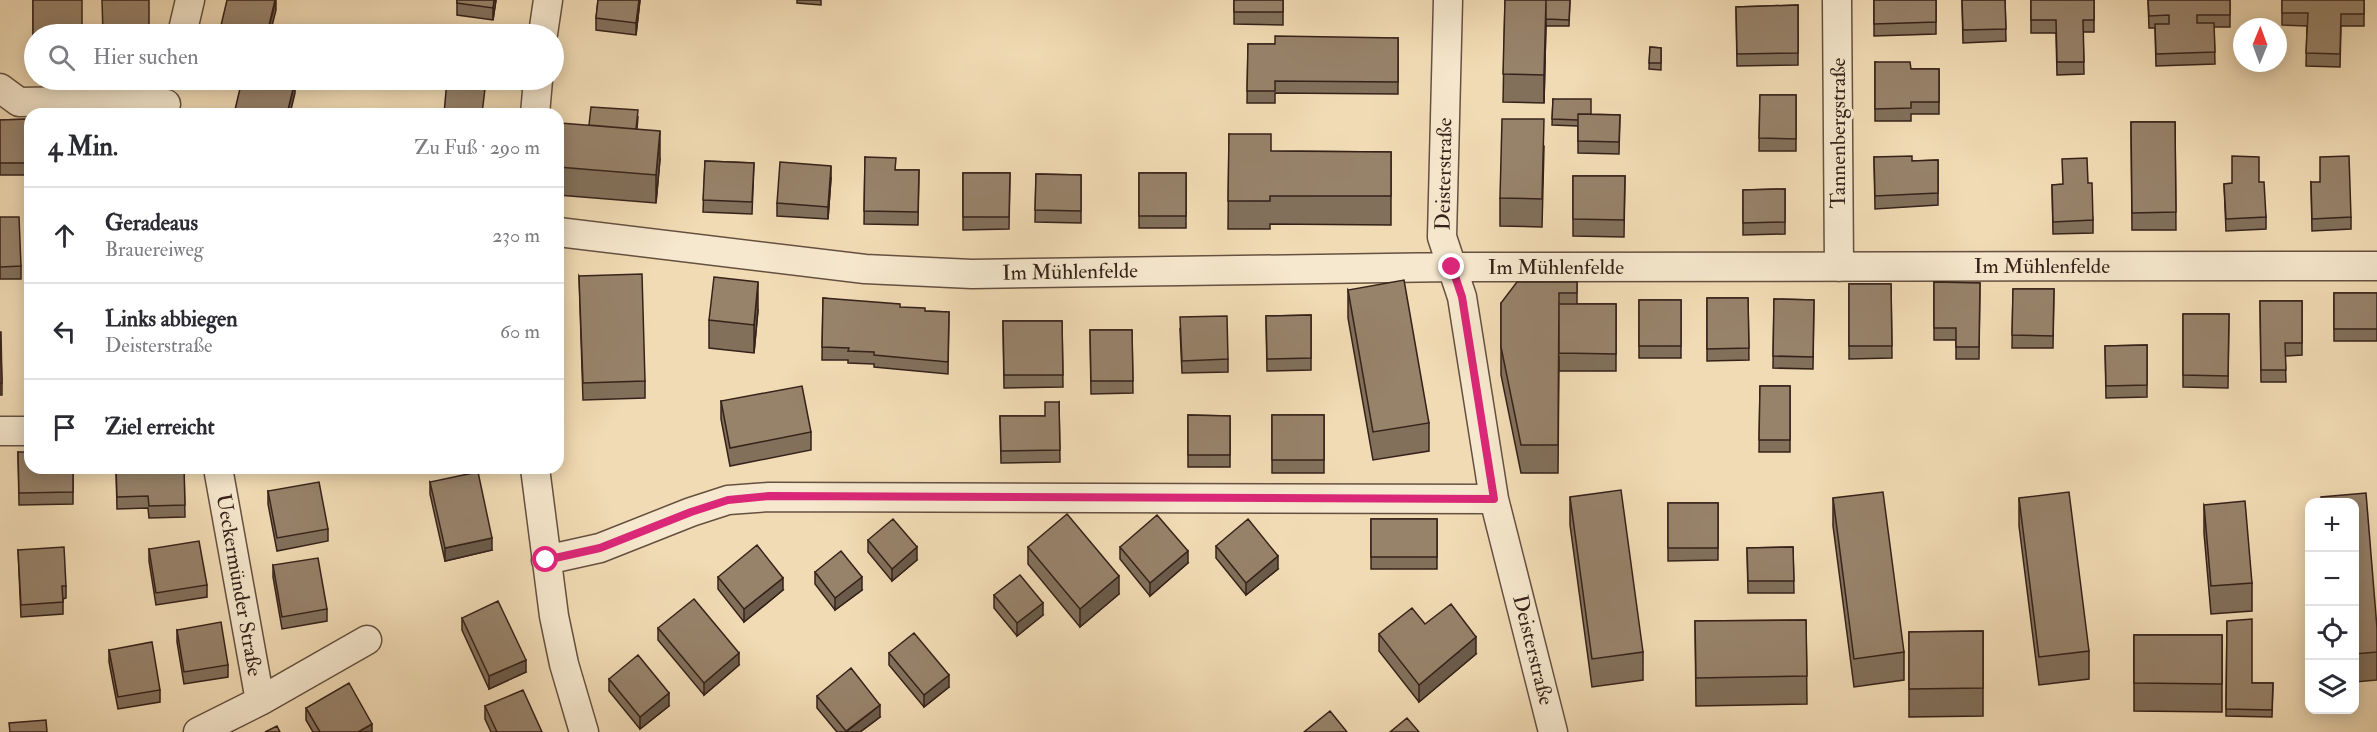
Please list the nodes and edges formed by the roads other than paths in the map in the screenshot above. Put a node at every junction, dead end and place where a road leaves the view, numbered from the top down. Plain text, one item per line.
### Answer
1 (190, 0) edge
2 (548, 0) edge
3 (1448, 0) edge
4 (1837, 0) edge
5 (184, 24) edge
6 (544, 24) edge
7 (0, 88) edge
8 (537, 90) edge
9 (168, 99) edge
10 (536, 108) edge
11 (564, 233) edge
12 (2377, 266) edge
13 (1452, 267) junction
14 (1839, 267) junction
15 (24, 430) edge
16 (0, 431) edge
17 (219, 474) edge
18 (536, 474) edge
19 (1494, 499) junction
20 (546, 560) junction
21 (367, 639) dead end
22 (260, 701) junction
23 (198, 732) edge
24 (584, 732) edge
25 (1553, 732) edge

1 - 5 street
2 - 6 street
3 - 13 street, Deisterstraße
4 - 14 street, Tannenbergstraße
7 - 9 street
8 - 10 street
11 - 13 street, Im Mühlenfelde
12 - 14 street, Im Mühlenfelde
13 - 14 street, Im Mühlenfelde
13 - 19 street, Deisterstraße
15 - 16 street
17 - 22 street, Ueckermünder Straße
18 - 20 street
19 - 20 street
19 - 25 street, Deisterstraße
20 - 24 street
21 - 22 street
22 - 23 street

